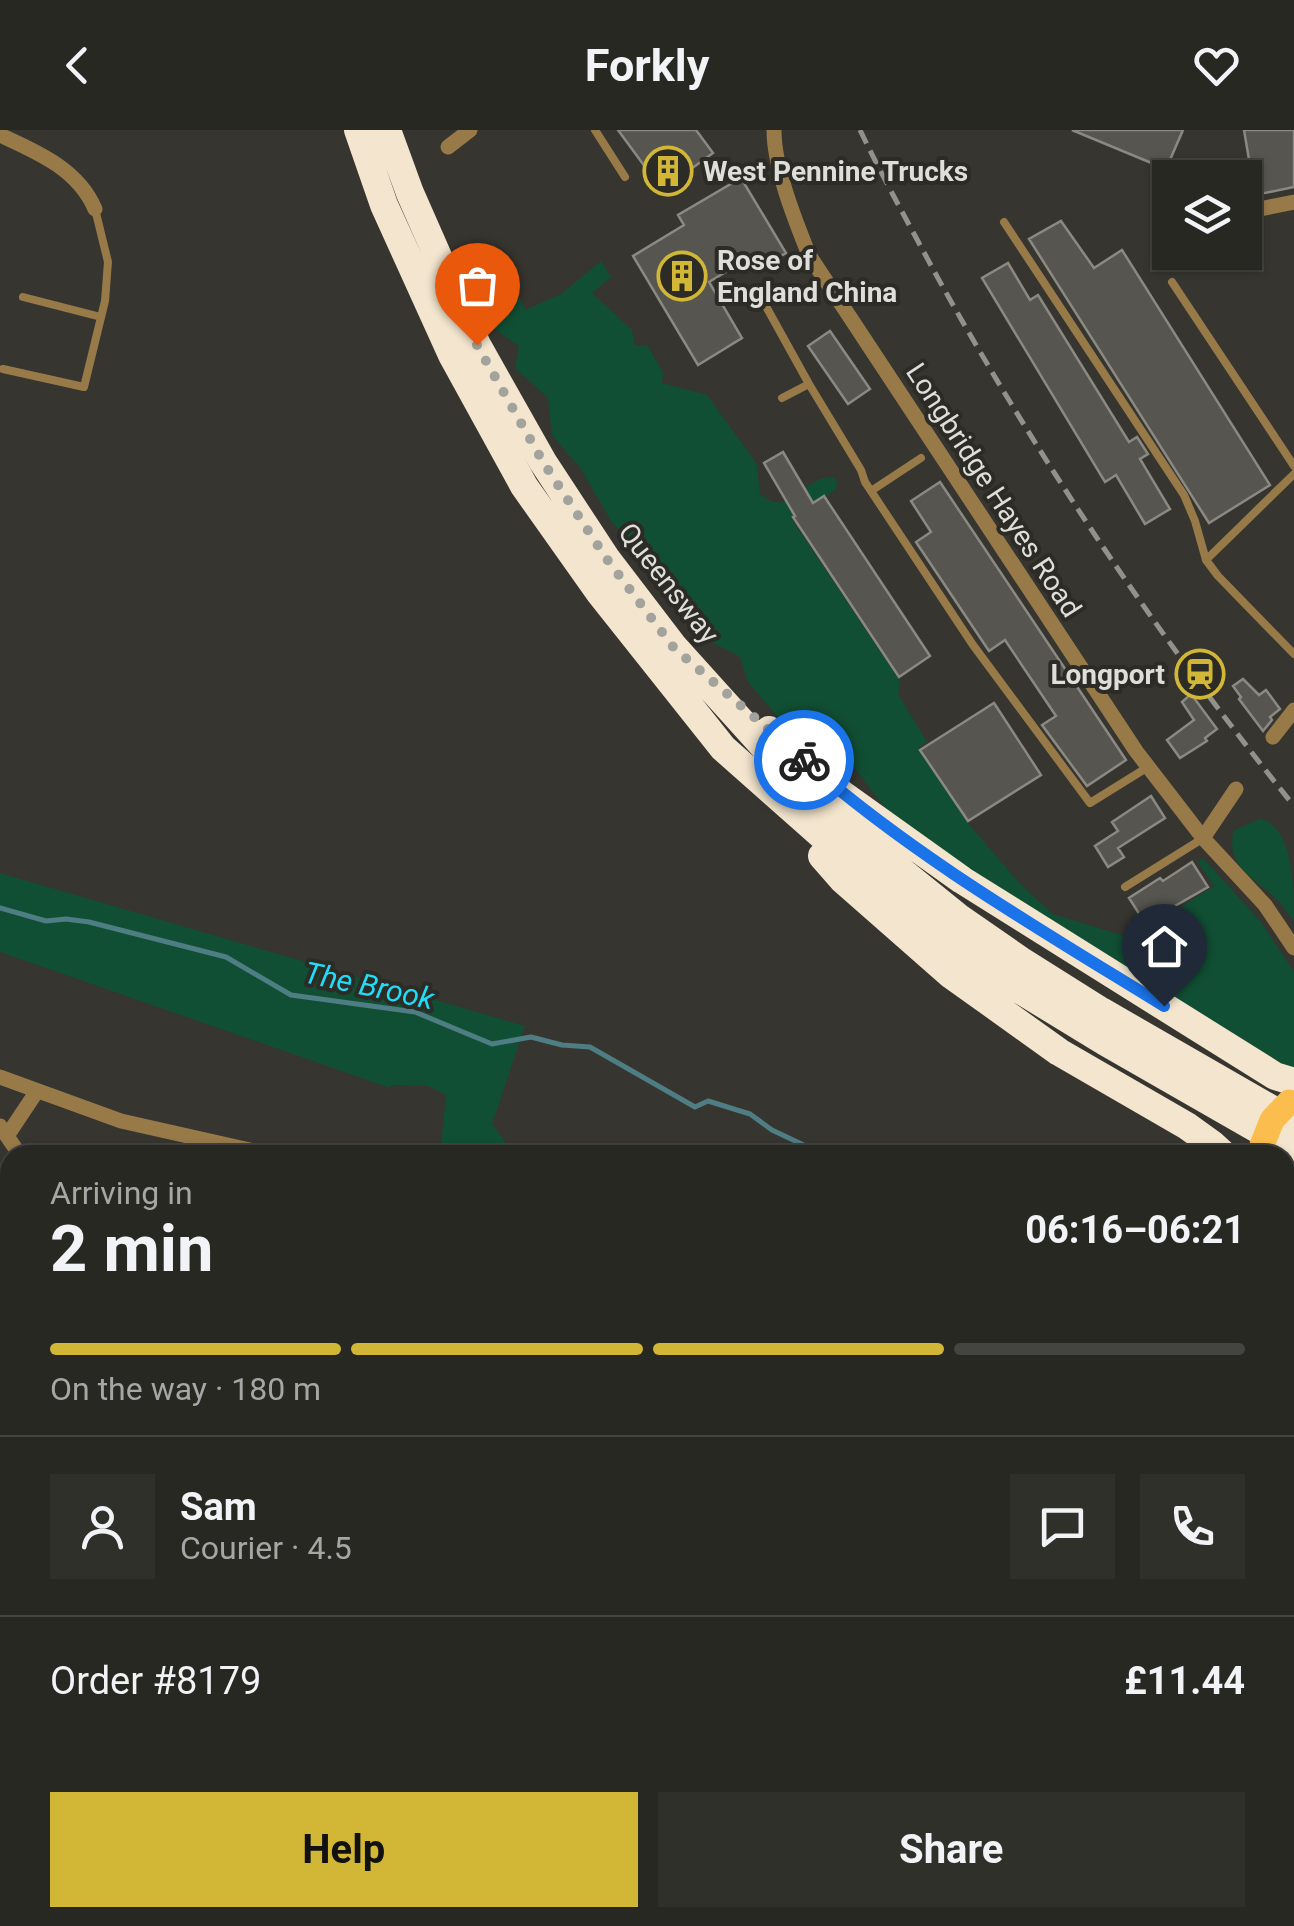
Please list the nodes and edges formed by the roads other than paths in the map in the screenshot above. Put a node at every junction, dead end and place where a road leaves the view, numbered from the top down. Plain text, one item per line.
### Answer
1 (358, 130) edge
2 (387, 130) edge
3 (470, 130) edge
4 (595, 130) edge
5 (772, 133) edge
6 (0, 135) edge
7 (448, 147) dead end
8 (625, 177) dead end
9 (1293, 204) edge
10 (95, 208) joint
11 (1262, 209) edge
12 (1004, 222) dead end
13 (1172, 282) dead end
14 (22, 297) dead end
15 (763, 301) dead end
16 (101, 316) junction
17 (3, 369) dead end
18 (808, 384) junction
19 (782, 398) dead end
20 (921, 458) dead end
21 (1294, 466) edge
22 (1294, 474) edge
23 (871, 491) junction
24 (1206, 560) junction
25 (674, 648) junction
26 (1294, 654) edge
27 (1294, 710) edge
28 (1273, 737) dead end
29 (722, 748) junction
30 (1148, 767) junction
31 (1236, 789) dead end
32 (1204, 838) junction
33 (1125, 887) dead end
34 (1294, 948) edge
35 (0, 1077) edge
36 (37, 1091) junction
37 (1293, 1101) edge
38 (4, 1131) edge
39 (226, 1145) edge
40 (1213, 1145) edge
41 (1262, 1145) edge
42 (1285, 1145) edge

1 - 29 highway
2 - 25 highway, Queensway
3 - 7 street
4 - 8 lane
5 - 30 street, Longbridge Hayes Road
6 - 10 street
9 - 11 street
10 - 16 lane
12 - 24 lane
13 - 21 lane
14 - 16 lane
15 - 18 lane
16 - 17 lane
18 - 19 lane
18 - 23 lane
20 - 23 lane
22 - 24 lane
23 - 30 lane
24 - 26 lane
25 - 37 highway
25 - 37 highway, Queensway
27 - 28 street
29 - 40 highway
29 - 42 highway
30 - 32 street, Longbridge Hayes Road
31 - 32 street
32 - 33 lane
32 - 34 street, Longbridge Hayes Road
35 - 36 street
36 - 38 street
36 - 39 street
37 - 41 main road, bridge

